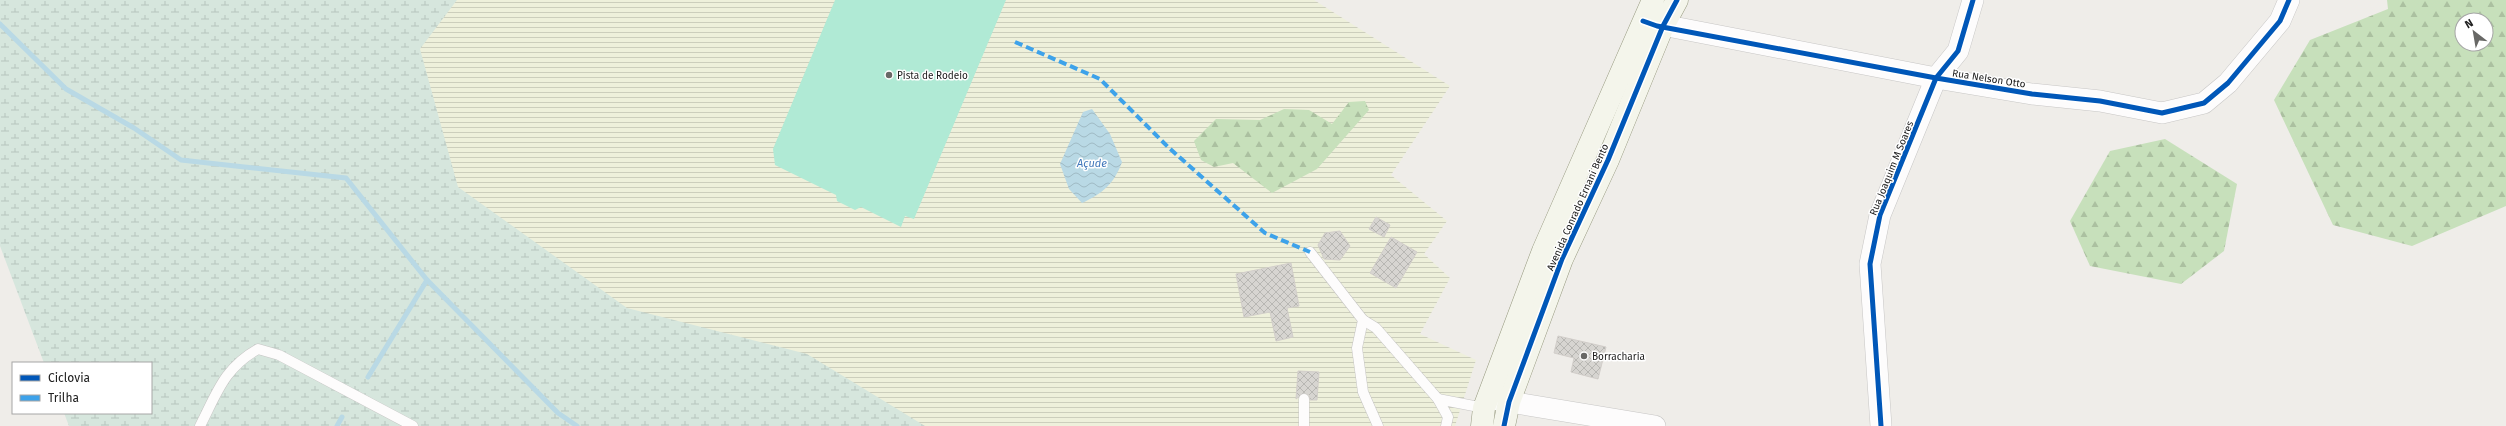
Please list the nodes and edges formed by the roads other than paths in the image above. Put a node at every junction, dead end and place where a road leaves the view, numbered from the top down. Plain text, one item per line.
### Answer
1 (1653, 0) edge
2 (1677, 0) edge
3 (1973, 0) edge
4 (2289, 0) edge
5 (1653, 24) junction
6 (1936, 78) junction
7 (1310, 252) dead end
8 (1553, 255) junction
9 (1363, 320) junction
10 (1304, 399) dead end
11 (1438, 399) junction
12 (1509, 402) junction
13 (1484, 411) edge
14 (200, 426) edge
15 (413, 426) edge
16 (1304, 426) edge
17 (1378, 426) edge
18 (1446, 426) edge
19 (1504, 426) edge
20 (1655, 426) edge
21 (1881, 426) edge

1 - 5 street, Avenida Conrado Ernani Bento
2 - 5 street, Avenida Conrado Ernani Bento
3 - 6 street, Rua Joaquim M Soares
4 - 6 street, Rua Nelson Otto
5 - 6 street, Rua Nelson Otto
5 - 8 street, Avenida Conrado Ernani Bento
6 - 21 street, Rua Joaquim M Soares
7 - 9 lane
8 - 12 street, Avenida Conrado Ernani Bento
8 - 13 street, Avenida Conrado Ernani Bento
9 - 11 lane
9 - 17 lane
10 - 16 lane
11 - 13 lane
11 - 18 lane
12 - 13 street
12 - 19 street, Avenida Conrado Ernani Bento
12 - 20 street
14 - 15 lane

